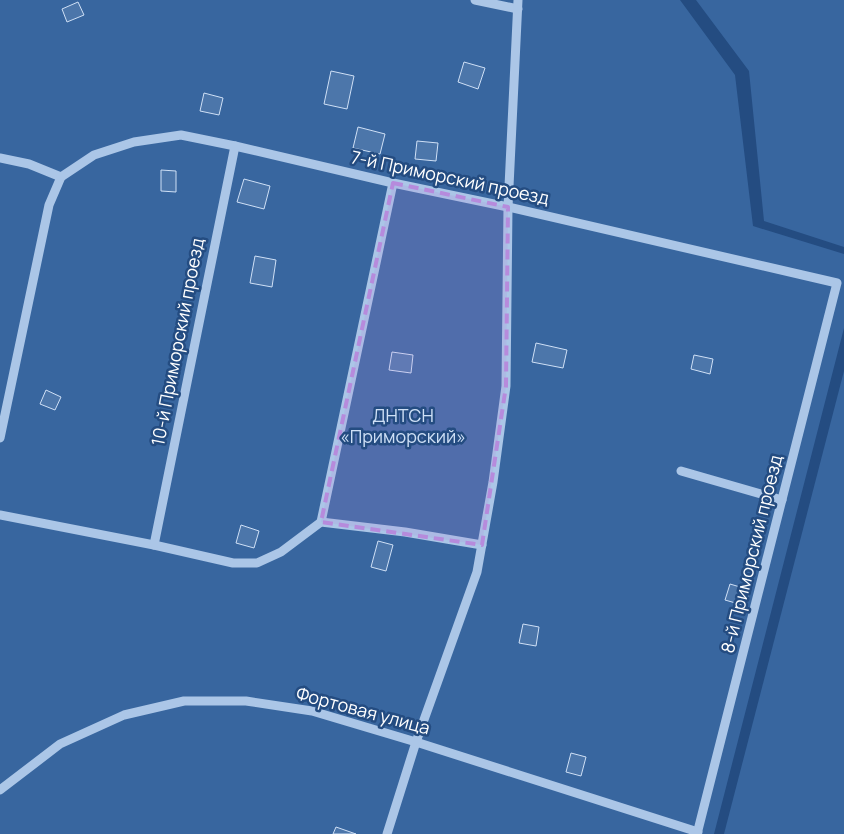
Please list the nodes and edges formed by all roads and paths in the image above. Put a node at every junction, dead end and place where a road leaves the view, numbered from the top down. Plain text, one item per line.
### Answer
1 (475, 0) edge
2 (518, 4) edge
3 (234, 146) junction
4 (0, 158) edge
5 (61, 177) junction
6 (392, 183) junction
7 (508, 207) junction
8 (837, 283) joint
9 (0, 438) edge
10 (680, 471) dead end
11 (782, 500) junction
12 (0, 515) edge
13 (321, 522) junction
14 (154, 545) junction
15 (482, 545) junction
16 (416, 742) junction
17 (0, 790) edge
18 (697, 833) edge
19 (387, 834) edge

1 - 2 street
2 - 7 street
3 - 5 street, 7-й Приморский проезд
3 - 6 street, 7-й Приморский проезд
3 - 14 street, 10-й Приморский проезд
4 - 5 street
5 - 9 street
6 - 7 street, 7-й Приморский проезд
6 - 13 street
7 - 8 street, 7-й Приморский проезд
7 - 15 street
8 - 11 street, 8-й Приморский проезд
10 - 11 street
11 - 18 street, 8-й Приморский проезд
12 - 14 street
13 - 14 street
13 - 15 street
15 - 16 street
16 - 17 street, Фортовая улица
16 - 18 street, Фортовая улица
16 - 19 street

